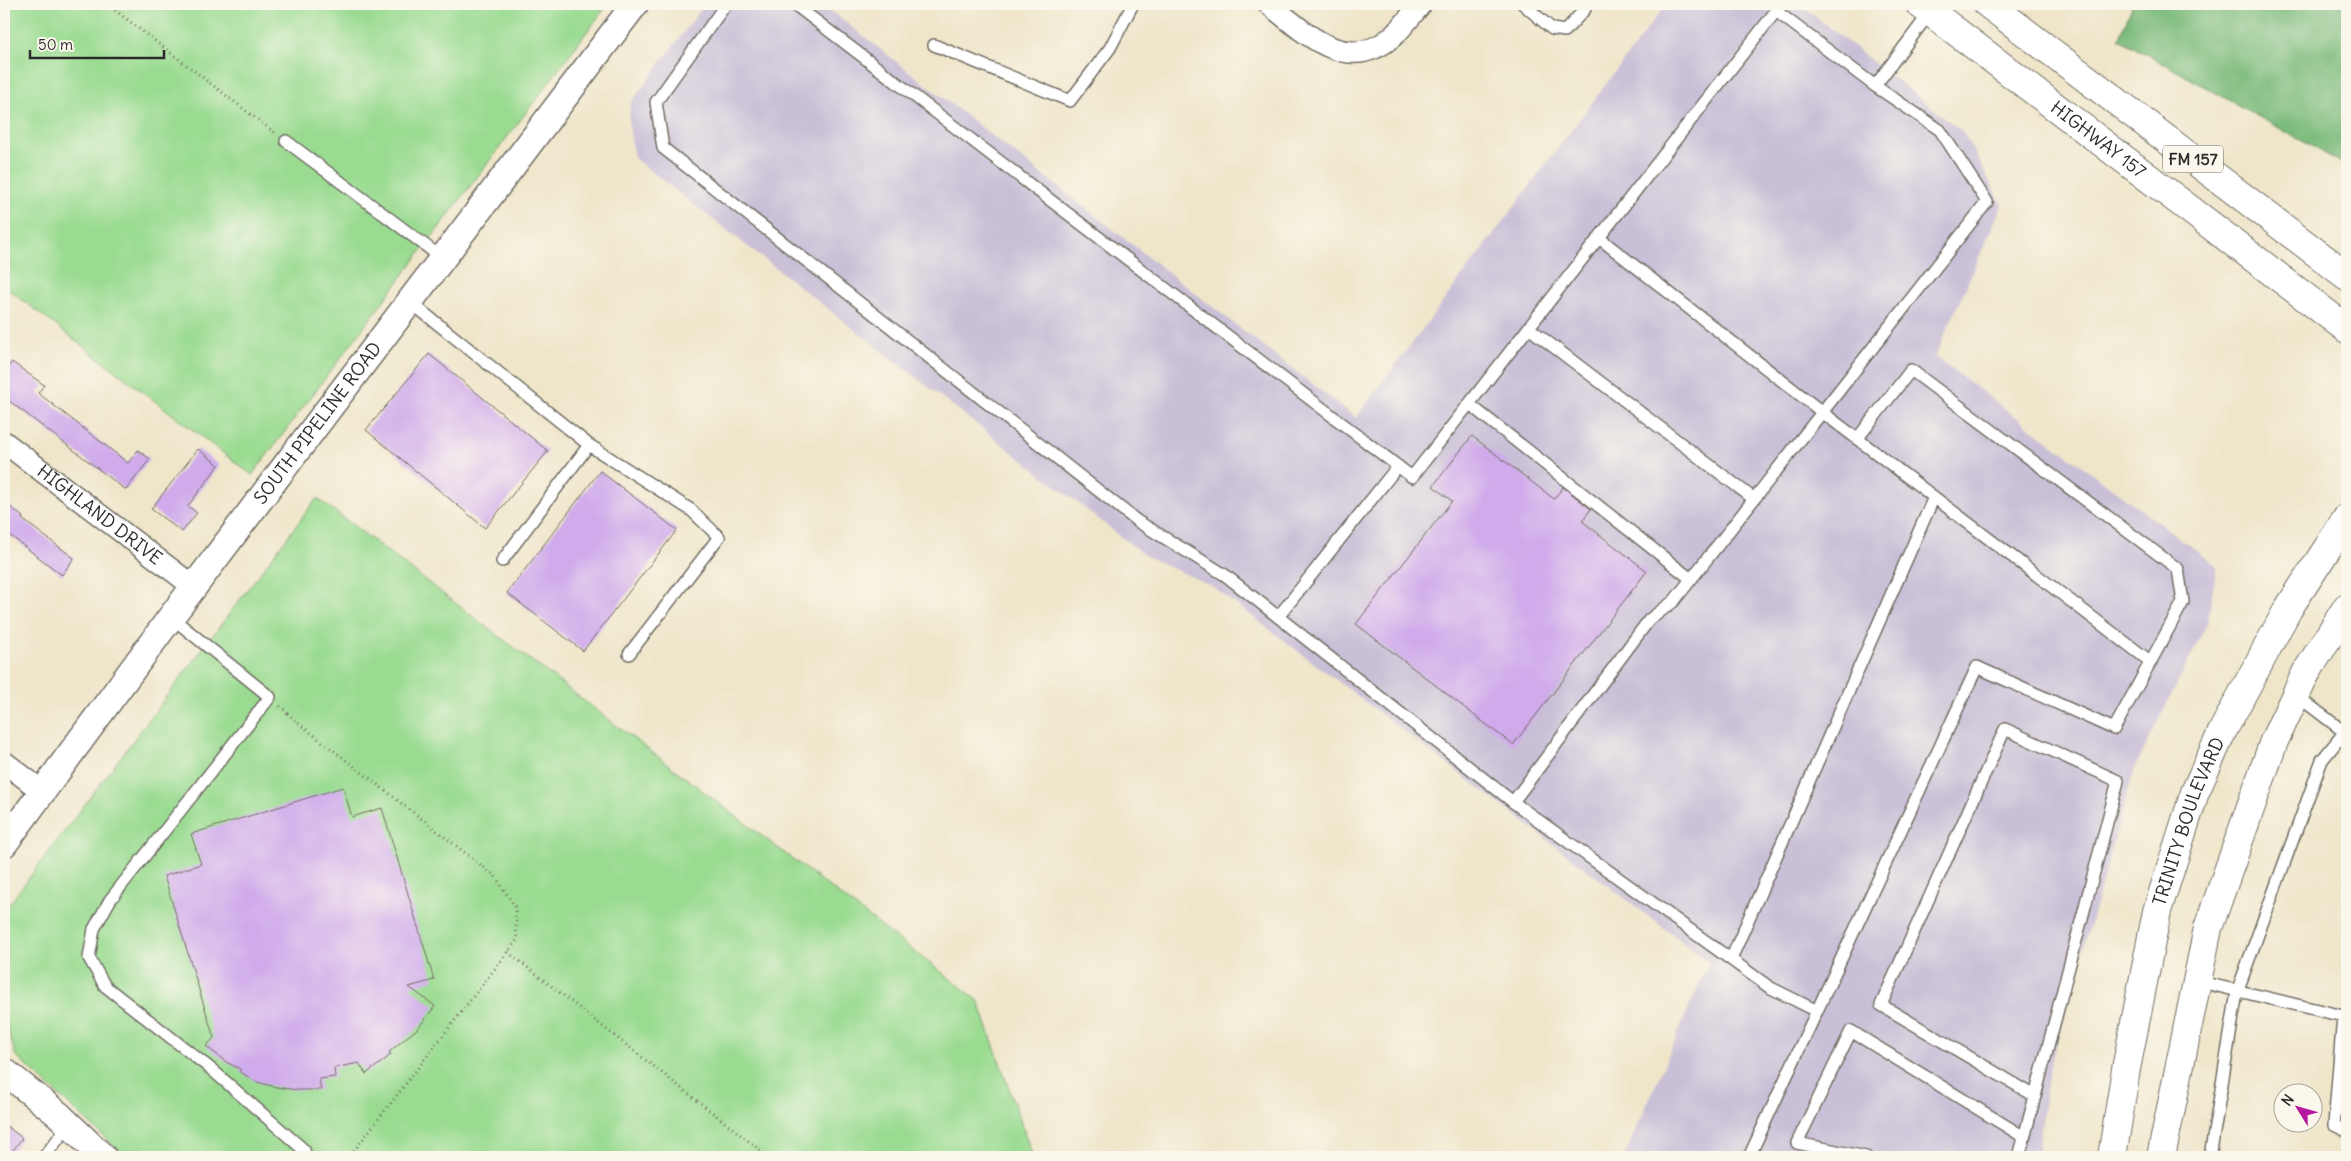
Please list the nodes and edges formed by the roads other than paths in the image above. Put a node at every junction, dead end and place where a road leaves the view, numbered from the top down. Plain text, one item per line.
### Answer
1 (635, 4) edge
2 (726, 4) edge
3 (794, 4) edge
4 (1133, 4) edge
5 (1269, 4) edge
6 (1420, 4) edge
7 (1523, 4) edge
8 (1584, 4) edge
9 (1988, 4) edge
10 (1929, 6) edge
11 (934, 45) dead end
12 (1875, 86) junction
13 (286, 141) road end
14 (1599, 238) junction
15 (442, 258) junction
16 (2347, 276) edge
17 (409, 301) junction
18 (1529, 328) junction
19 (2347, 329) edge
20 (1470, 404) junction
21 (1822, 412) junction
22 (1857, 438) junction
23 (4, 442) edge
24 (589, 445) junction
25 (1398, 466) junction
26 (1934, 497) junction
27 (1754, 499) junction
28 (2347, 518) edge
29 (502, 561) dead end
30 (1691, 579) junction
31 (194, 587) junction
32 (2347, 607) edge
33 (170, 617) junction
34 (1278, 617) junction
35 (629, 654) dead end
36 (2151, 662) junction
37 (2296, 696) junction
38 (2346, 732) edge
39 (4, 762) edge
40 (43, 792) junction
41 (1513, 802) junction
42 (4, 844) edge
43 (1731, 959) junction
44 (2197, 981) junction
45 (2237, 992) junction
46 (1817, 1011) junction
47 (4, 1071) edge
48 (2035, 1096) junction
49 (69, 1125) junction
50 (2347, 1131) edge
51 (2024, 1137) junction
52 (44, 1157) edge
53 (103, 1157) edge
54 (306, 1157) edge
55 (1749, 1157) edge
56 (1866, 1157) edge
57 (2019, 1157) edge
58 (2112, 1157) edge
59 (2161, 1157) edge
60 (2210, 1157) edge

1 - 15 street, SOUTH PIPELINE ROAD
2 - 34 lane
3 - 25 lane
4 - 11 lane
5 - 6 street
7 - 8 lane
9 - 16 main road, FM 157
10 - 12 lane
10 - 19 main road, HIGHWAY 157 / FM 157
12 - 14 lane
12 - 21 lane
13 - 15 lane
14 - 18 lane
14 - 21 lane
15 - 17 street, SOUTH PIPELINE ROAD
17 - 24 lane
17 - 31 street, SOUTH PIPELINE ROAD
18 - 20 lane
18 - 27 lane
20 - 25 lane
20 - 30 lane
21 - 22 lane
21 - 27 lane
22 - 26 lane
22 - 36 lane
23 - 31 street, HIGHLAND DRIVE
24 - 29 lane
24 - 35 lane
25 - 34 lane
26 - 36 lane
26 - 43 lane
27 - 30 lane
28 - 58 main road, TRINITY BOULEVARD
30 - 41 lane
31 - 33 street, SOUTH PIPELINE ROAD
32 - 37 main road
33 - 40 street, SOUTH PIPELINE ROAD
33 - 54 lane
34 - 41 lane
36 - 46 lane
37 - 38 lane
37 - 44 main road
38 - 45 lane
39 - 40 street
40 - 42 street, SOUTH PIPELINE ROAD
41 - 43 lane
43 - 46 lane
44 - 45 lane
44 - 59 main road
45 - 50 lane
45 - 60 lane
46 - 55 lane
47 - 49 street
48 - 48 lane
48 - 51 lane
49 - 52 lane
49 - 53 street
51 - 56 lane
51 - 57 lane

